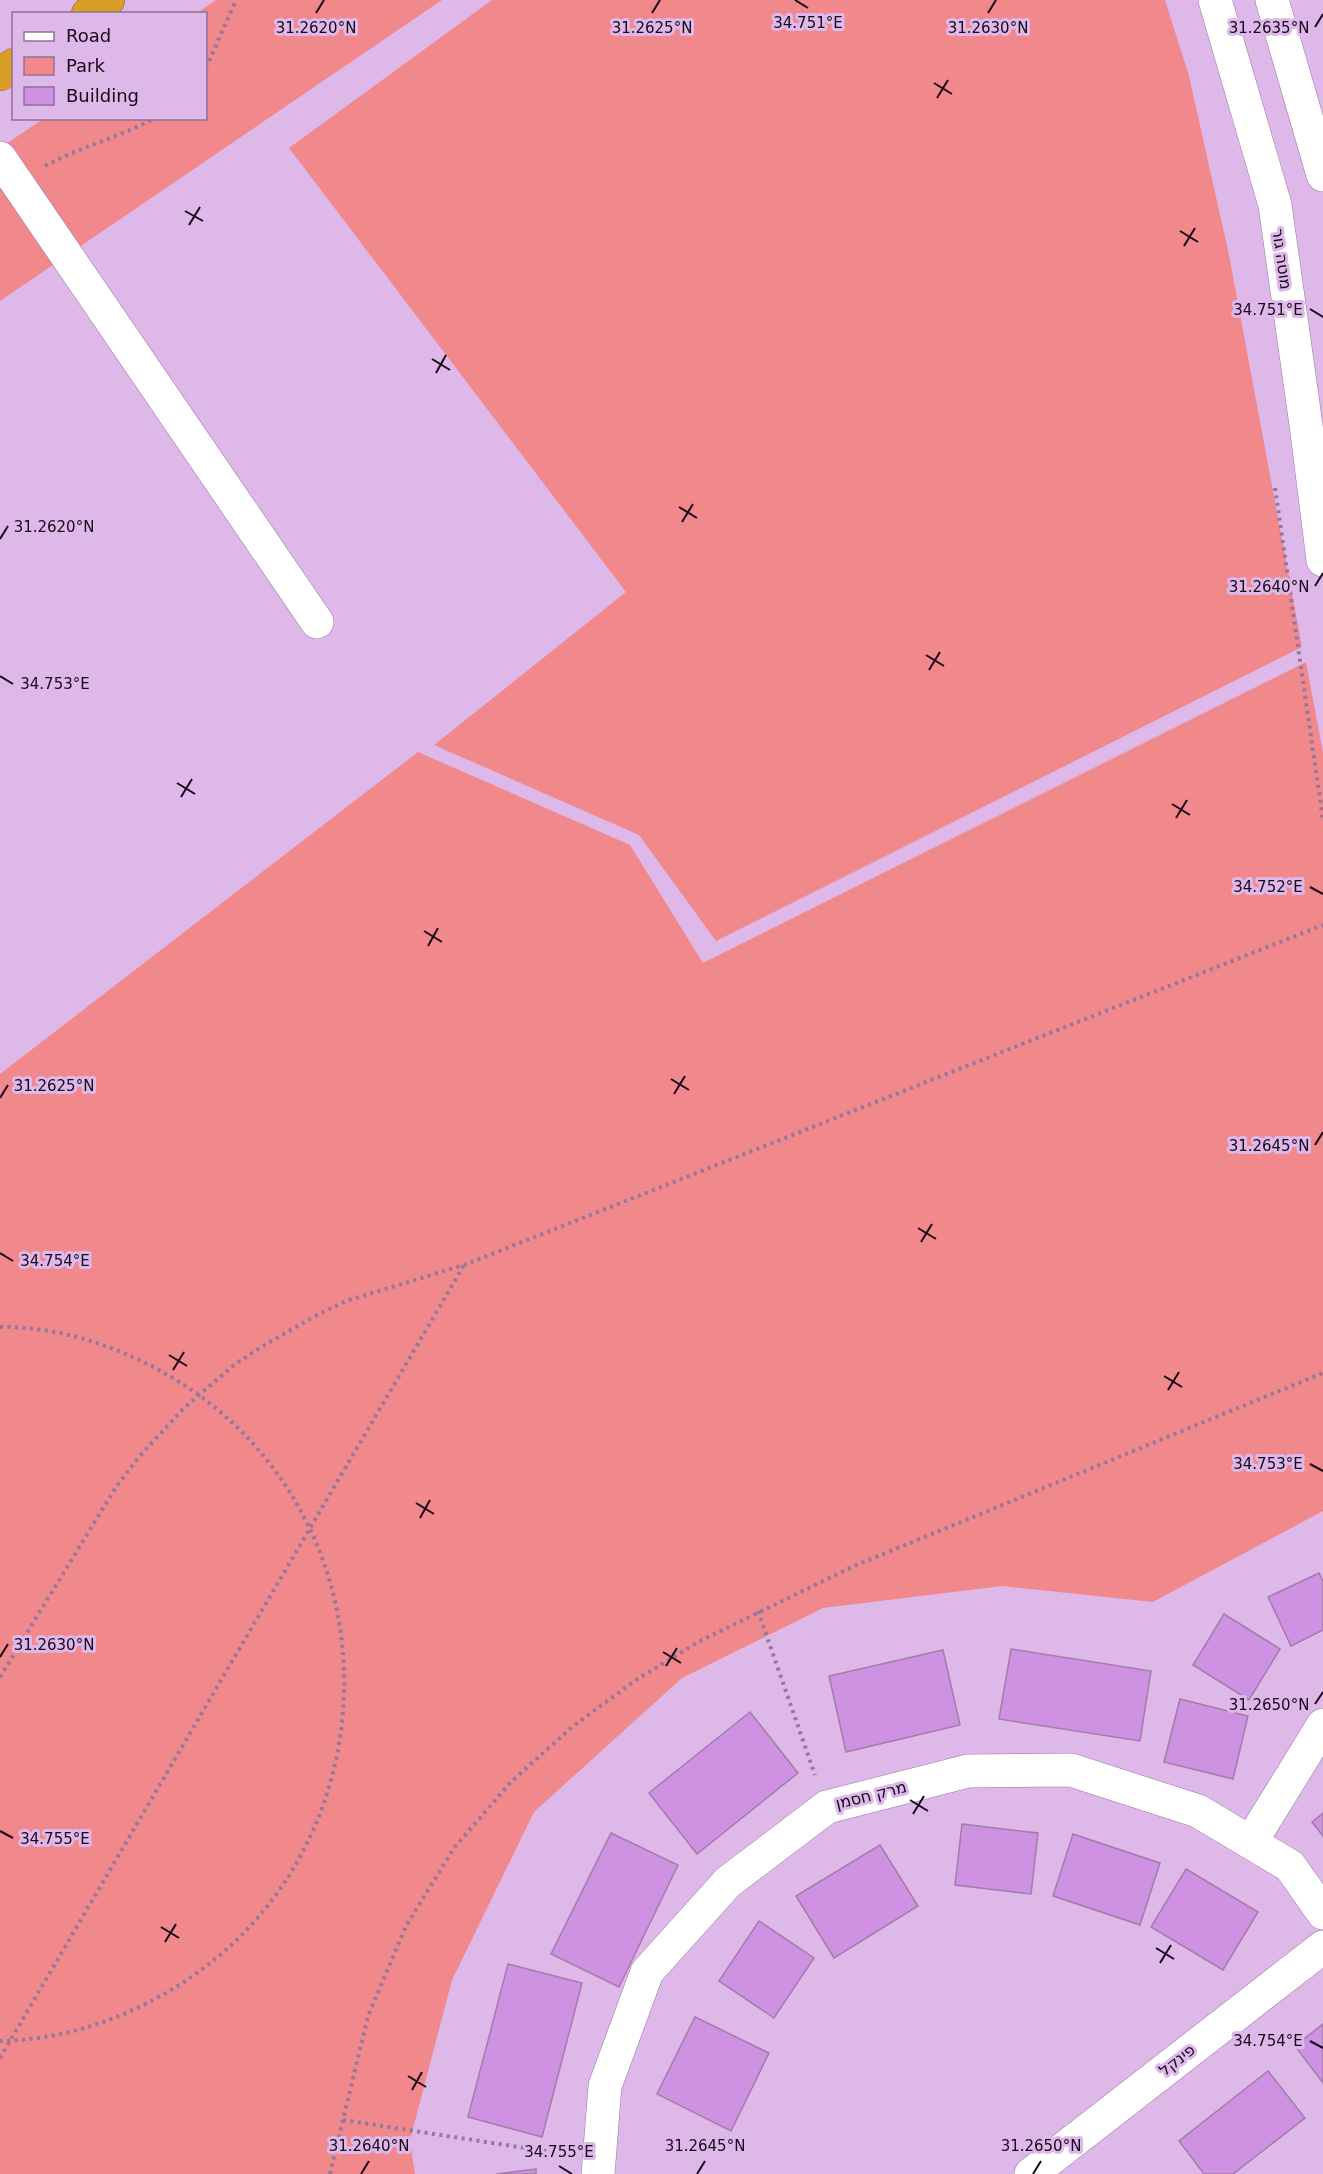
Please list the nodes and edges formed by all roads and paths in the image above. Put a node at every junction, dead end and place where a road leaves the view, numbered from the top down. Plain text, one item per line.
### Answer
1 (108, 0) edge
2 (236, 0) edge
3 (1215, 0) edge
4 (1272, 0) edge
5 (91, 12) edge
6 (207, 66) edge
7 (152, 120) edge
8 (8, 170) edge
9 (1323, 175) edge
10 (1275, 488) dead end
11 (1323, 560) edge
12 (317, 622) dead end
13 (1323, 819) edge
14 (1323, 925) edge
15 (464, 1265) junction
16 (0, 1327) edge
17 (1323, 1373) edge
18 (198, 1395) junction
19 (310, 1529) junction
20 (758, 1611) junction
21 (0, 1677) edge
22 (1323, 1725) edge
23 (826, 1807) junction
24 (1251, 1842) junction
25 (1323, 1913) edge
26 (1323, 1947) edge
27 (0, 2041) edge
28 (10, 2041) junction
29 (0, 2058) edge
30 (343, 2120) junction
31 (598, 2167) edge
32 (330, 2174) edge
33 (1031, 2174) edge

1 - 5 highway
2 - 6 path
3 - 11 street, מוטה גור
4 - 9 street
7 - 8 path
8 - 12 street
10 - 13 path
14 - 15 path
15 - 18 path
15 - 19 path
16 - 18 path
17 - 20 path
18 - 19 path
18 - 21 path
19 - 28 path
19 - 28 path
20 - 23 path
20 - 30 path
22 - 24 street
23 - 24 street, מרק חסמן
23 - 31 street, מרק חסמן
24 - 25 street, מרק חסמן
26 - 33 street, פינקל
27 - 28 path
28 - 29 path
30 - 31 path
30 - 32 path

